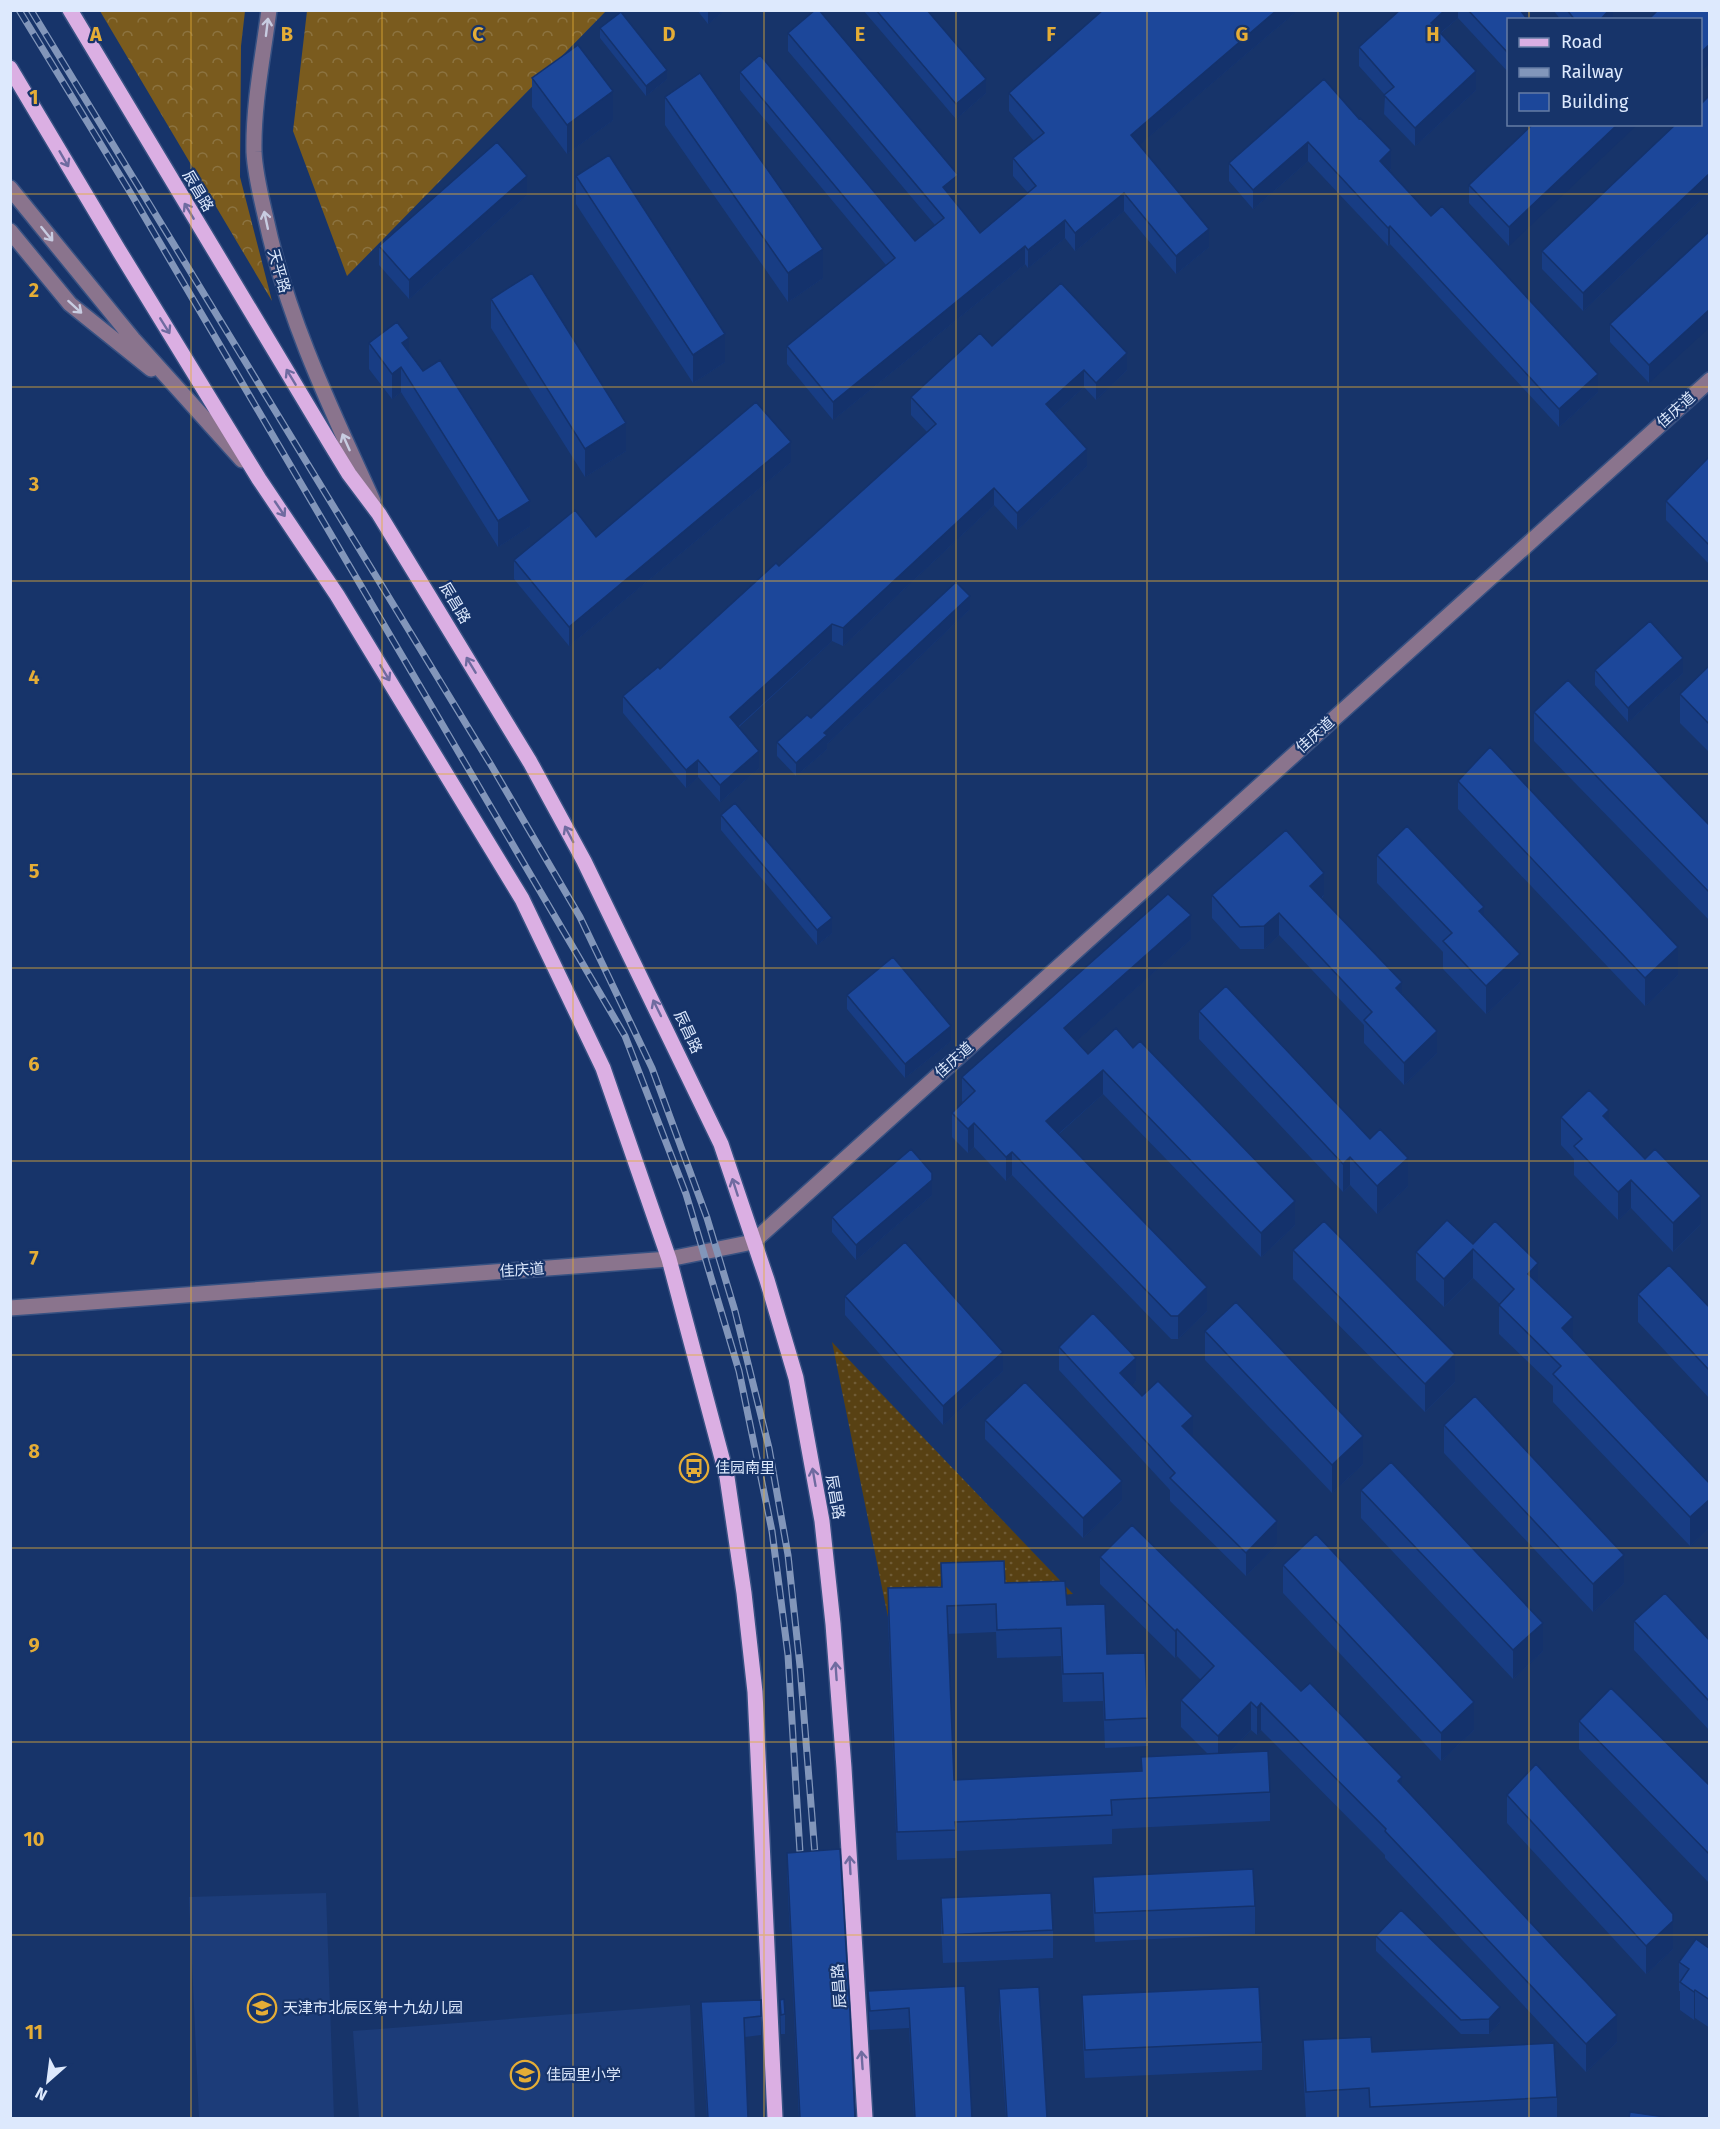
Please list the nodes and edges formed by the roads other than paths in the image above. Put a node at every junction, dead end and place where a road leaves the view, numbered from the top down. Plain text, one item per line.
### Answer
1 (70, 10) edge
2 (269, 10) edge
3 (10, 68) edge
4 (10, 75) edge
5 (35, 109) junction
6 (10, 188) edge
7 (10, 231) edge
8 (1710, 380) edge
9 (195, 405) junction
10 (259, 479) junction
11 (379, 514) junction
12 (753, 1242) junction
13 (669, 1259) junction
14 (10, 1308) edge
15 (775, 2118) edge
16 (865, 2118) edge

11 -> 1 main road, 辰昌路
11 -> 2 street, 天平路
3 - 5 main road
4 - 5 main road
5 -> 10 main road
6 -> 9 street
7 -> 9 street
8 - 12 street, 佳庆道
9 - 10 street
10 -> 13 main road
12 -> 11 main road, 辰昌路
12 - 13 street, 佳庆道
16 -> 12 main road, 辰昌路
13 - 14 street, 佳庆道
13 - 15 main road

